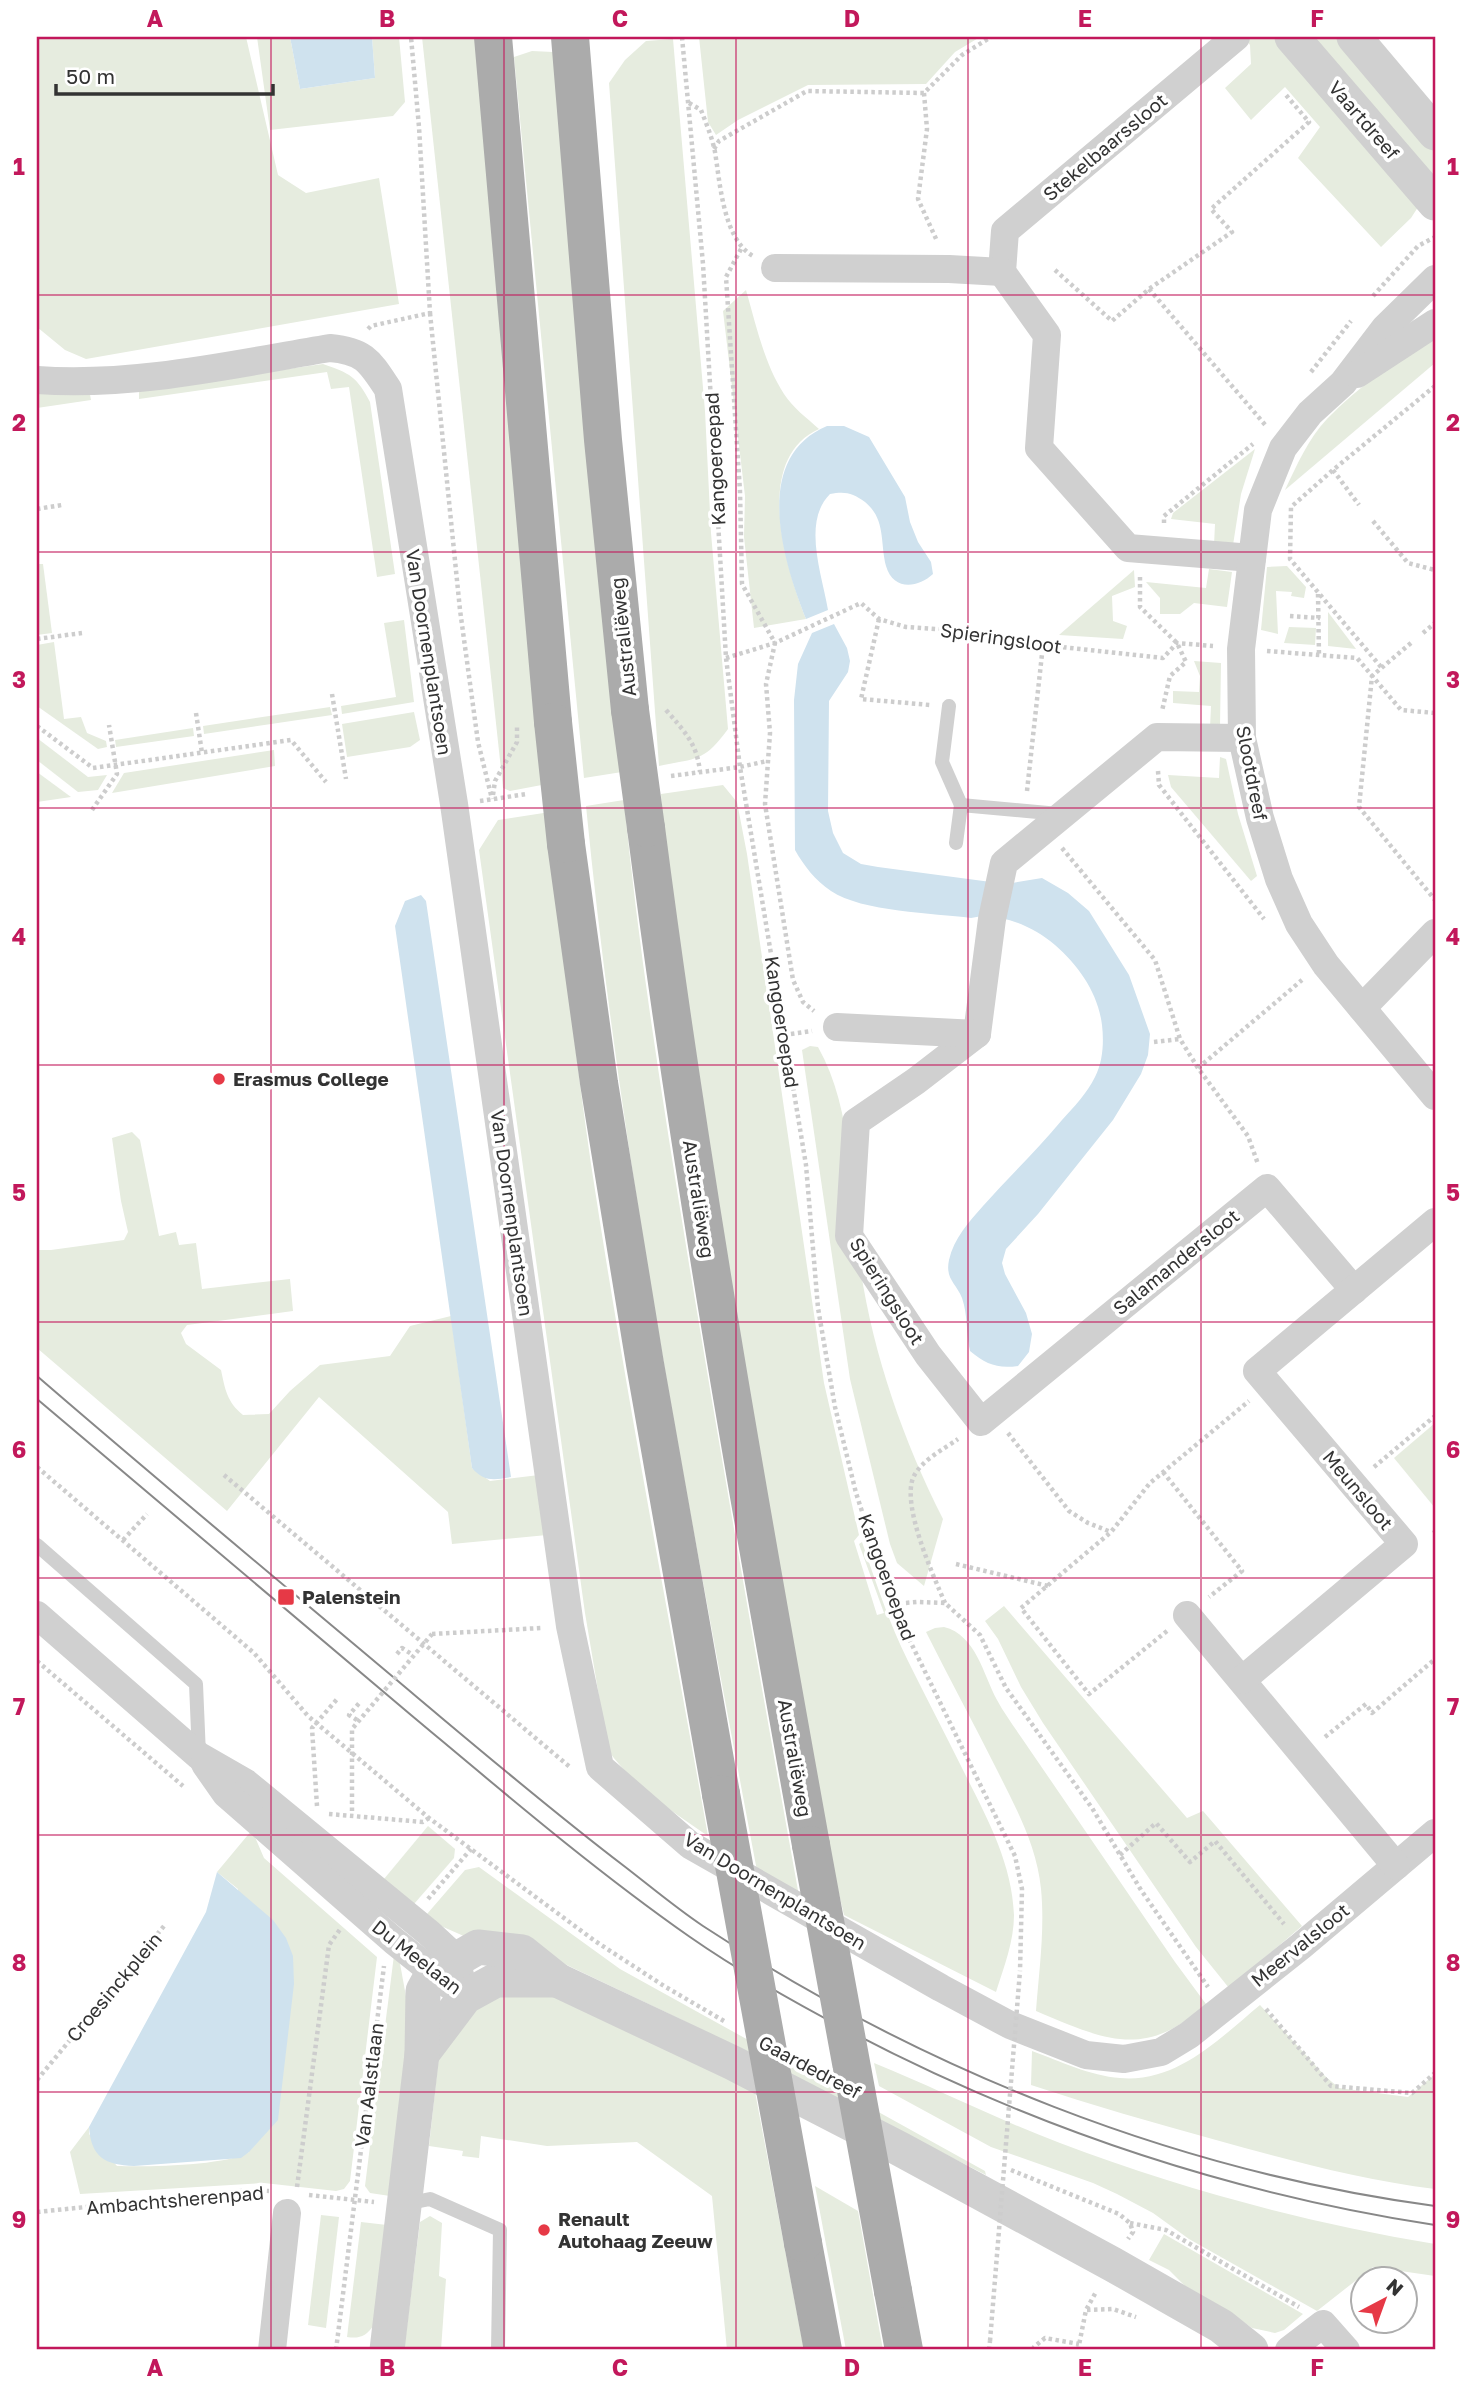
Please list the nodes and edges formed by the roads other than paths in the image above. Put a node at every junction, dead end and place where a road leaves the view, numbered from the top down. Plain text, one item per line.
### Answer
1 (493, 37) edge
2 (570, 37) edge
3 (1236, 37) edge
4 (1292, 37) edge
5 (1354, 37) edge
6 (1435, 133) edge
7 (1435, 203) edge
8 (775, 268) road end
9 (1002, 272) junction
10 (1435, 279) edge
11 (1435, 323) edge
12 (37, 380) edge
13 (1343, 383) junction
14 (1252, 558) junction
15 (949, 706) road end
16 (1242, 738) junction
17 (961, 805) junction
18 (1031, 823) junction
19 (956, 843) dead end
20 (1435, 933) edge
21 (1362, 1008) junction
22 (837, 1027) road end
23 (977, 1034) junction
24 (1435, 1096) edge
25 (1435, 1222) edge
26 (1354, 1290) junction
27 (987, 1417) joint
28 (37, 1545) edge
29 (37, 1615) edge
30 (1187, 1615) road end
31 (1242, 1680) junction
32 (199, 1756) junction
33 (1435, 1833) edge
34 (1396, 1866) junction
35 (444, 1966) junction
36 (557, 1980) junction
37 (465, 1997) junction
38 (1161, 2052) joint
39 (422, 2053) junction
40 (291, 2198) road end
41 (403, 2205) junction
42 (272, 2350) edge
43 (387, 2350) edge
44 (498, 2350) edge
45 (823, 2350) edge
46 (904, 2350) edge
47 (1251, 2350) edge
48 (1289, 2350) edge
49 (1346, 2350) edge

1 - 45 main road, bridge
2 - 46 main road, Australiëweg, bridge
3 - 9 street, Stekelbaarssloot
4 - 7 street, Vaartdreef
5 - 6 street
8 - 9 street
9 - 14 street
10 - 13 street, Slootdreef
11 - 13 street, Slootdreef
12 - 38 street, Van Doornenplantsoen
13 - 14 street, Slootdreef
14 - 16 street, Slootdreef
15 - 17 lane
16 - 18 street
16 - 21 street, Slootdreef
17 - 18 lane
17 - 19 lane
18 - 23 street
20 - 21 street
21 - 24 street, Slootdreef
22 - 23 street
23 - 27 street, Spieringsloot
25 - 26 street
26 - 27 street, Salamandersloot
26 - 31 street, Meunsloot
28 - 32 lane
29 - 32 street, Du Meelaan
30 - 31 street
31 - 34 street
32 - 35 street, Du Meelaan
32 - 35 street, Du Meelaan
33 - 34 street, Meervalsloot
34 - 38 street, Meervalsloot
35 - 36 street, Gaardedreef
35 - 37 street, Du Meelaan
35 - 39 street
36 - 37 street, Gaardedreef
36 - 47 street, Gaardedreef
37 - 39 street
39 - 41 street
40 - 42 street
41 - 43 street
41 - 44 lane
48 - 49 street

